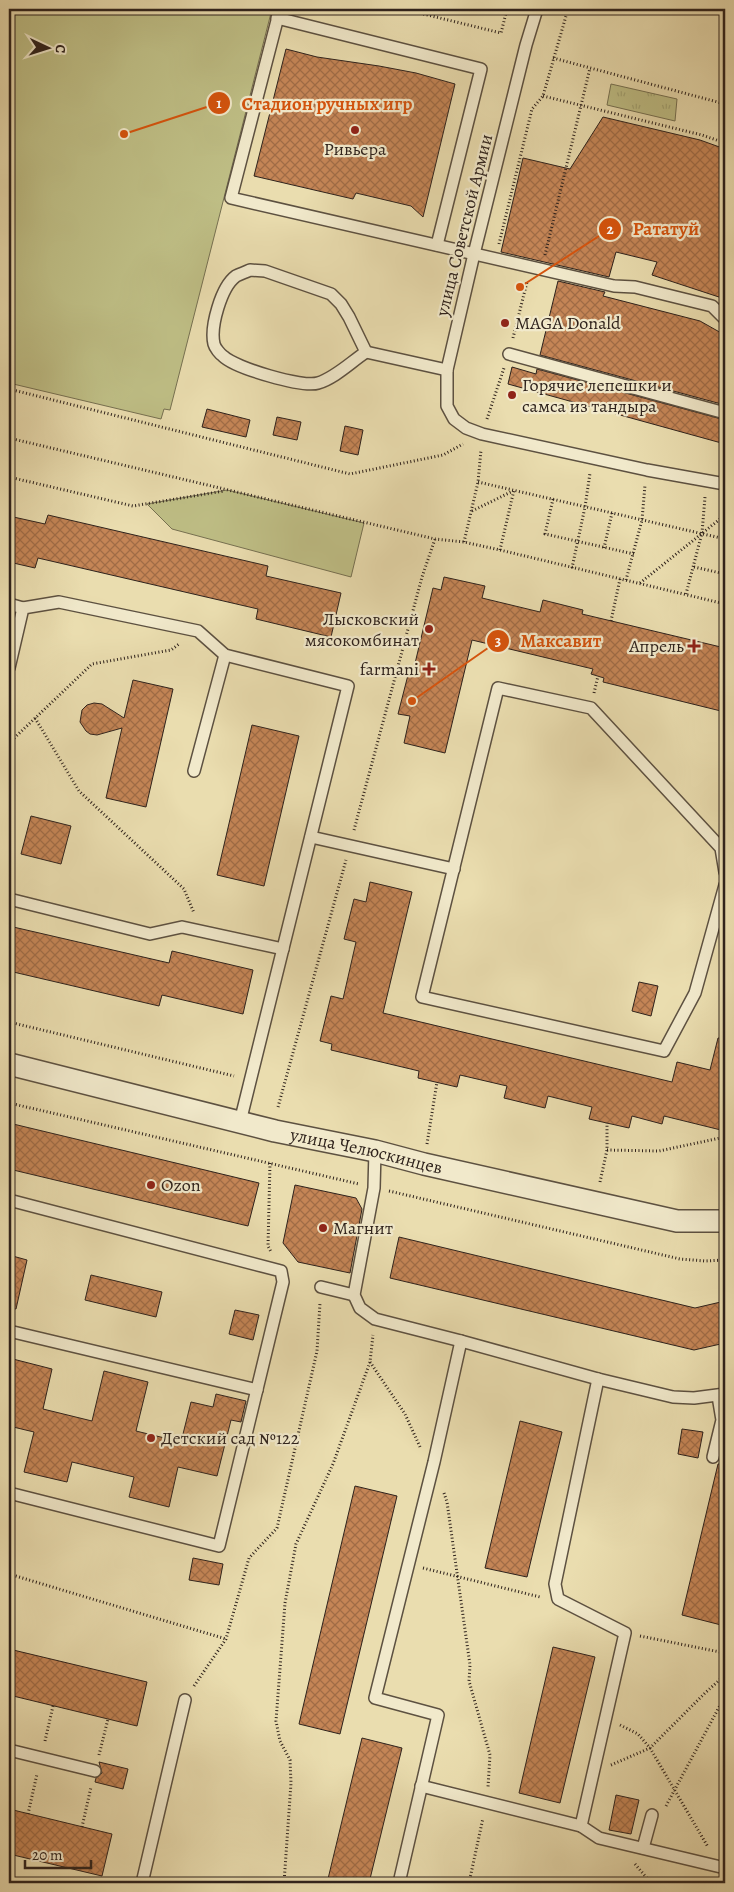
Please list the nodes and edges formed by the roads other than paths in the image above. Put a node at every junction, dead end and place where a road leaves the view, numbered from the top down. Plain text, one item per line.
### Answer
1 (537, 9) edge
2 (278, 14) edge
3 (437, 245) junction
4 (474, 254) junction
5 (725, 319) edge
6 (366, 352) junction
7 (509, 354) dead end
8 (447, 370) junction
9 (725, 413) edge
10 (725, 484) edge
11 (9, 604) edge
12 (23, 608) junction
13 (225, 655) junction
14 (9, 668) edge
15 (194, 771) dead end
16 (311, 837) junction
17 (723, 848) edge
18 (454, 868) junction
19 (725, 872) edge
20 (725, 885) edge
21 (9, 899) edge
22 (283, 949) junction
23 (9, 1064) edge
24 (240, 1122) junction
25 (375, 1151) junction
26 (9, 1200) edge
27 (725, 1221) edge
28 (321, 1287) road end
29 (354, 1295) junction
30 (9, 1331) edge
31 (462, 1341) junction
32 (598, 1379) junction
33 (257, 1390) junction
34 (722, 1395) edge
35 (713, 1457) dead end
36 (9, 1493) edge
37 (185, 1700) road end
38 (9, 1750) edge
39 (96, 1771) dead end
40 (421, 1786) junction
41 (652, 1815) road end
42 (582, 1826) junction
43 (643, 1848) junction
44 (722, 1867) edge
45 (142, 1883) edge
46 (399, 1883) edge

1 - 4 lane, улица Советской Армии
2 - 3 lane
2 - 3 lane
3 - 4 lane
4 - 5 lane
4 - 8 lane, улица Советской Армии
6 - 6 lane
6 - 8 lane
7 - 9 lane
8 - 10 lane, улица Советской Армии
11 - 12 lane
12 - 13 lane
12 - 14 lane
13 - 15 lane
13 - 16 lane
16 - 18 lane
16 - 22 lane
17 - 18 lane
17 - 19 lane
18 - 20 lane
21 - 22 lane
22 - 24 lane
23 - 24 street, улица Челюскинцев
24 - 25 street, улица Челюскинцев
25 - 27 street, улица Челюскинцев
25 - 29 lane
26 - 33 lane
28 - 29 lane
29 - 31 lane
30 - 33 lane
31 - 32 lane
31 - 40 lane
32 - 34 lane
32 - 42 lane
33 - 36 lane
34 - 35 lane
37 - 45 lane
38 - 39 lane
40 - 42 lane
40 - 46 lane
41 - 43 lane
42 - 43 lane
43 - 44 lane

